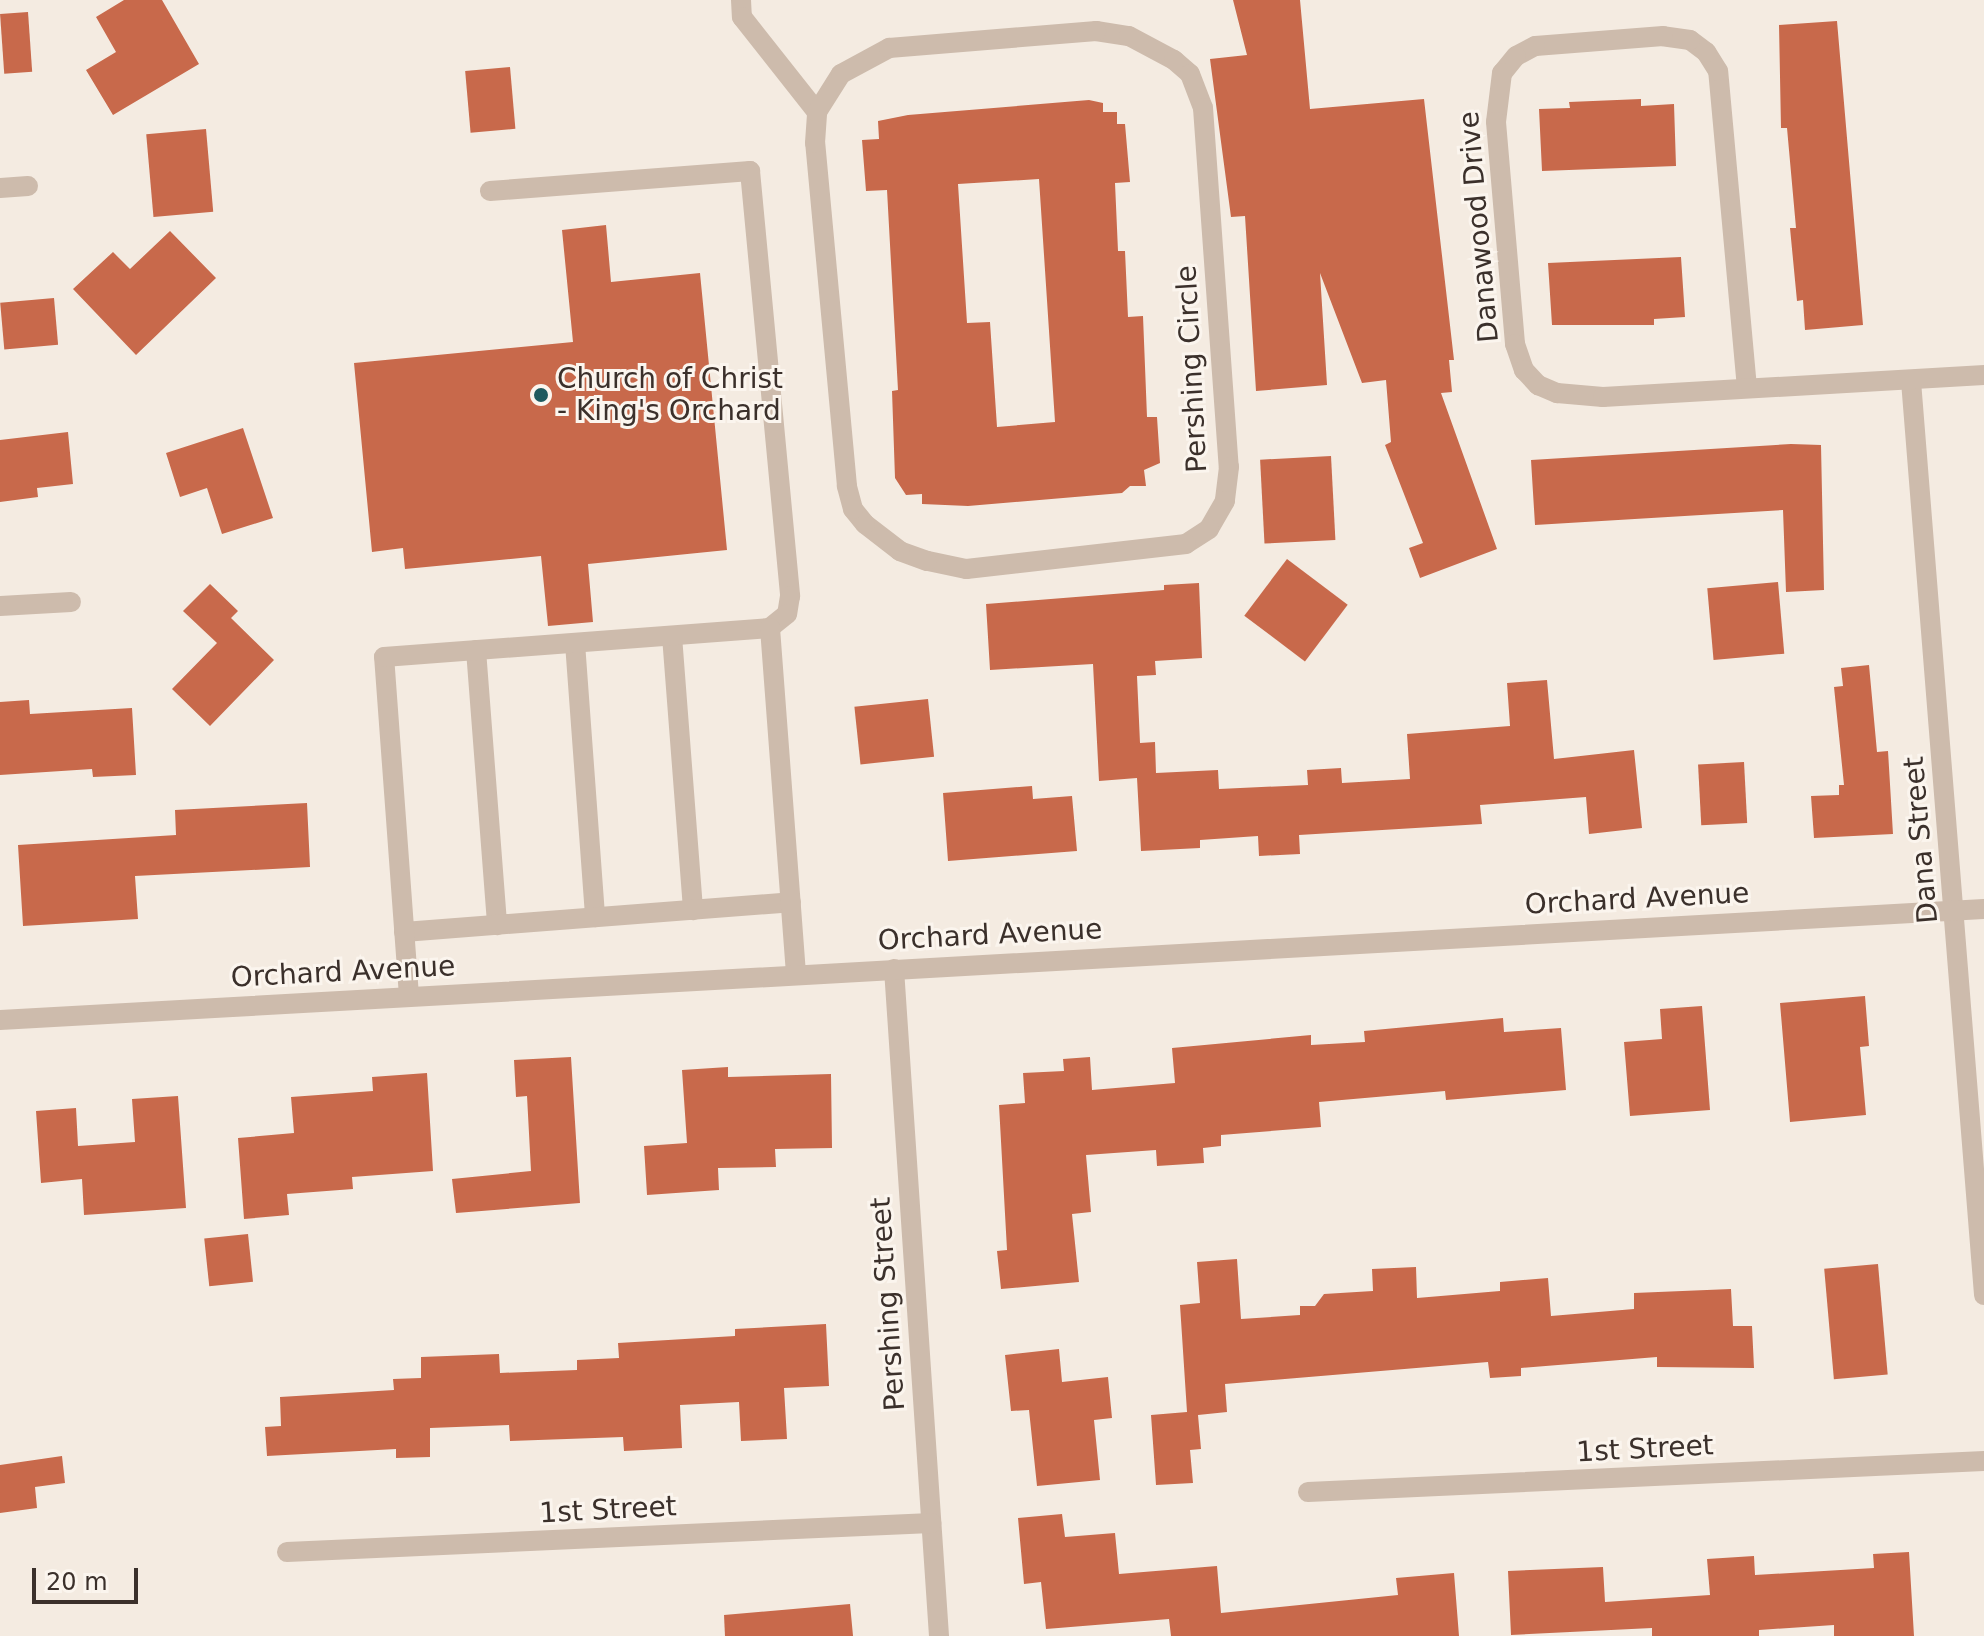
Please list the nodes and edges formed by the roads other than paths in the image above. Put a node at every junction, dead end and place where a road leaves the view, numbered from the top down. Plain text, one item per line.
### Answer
1 (742, 9) edge
2 (817, 112) junction
3 (28, 186) dead end
4 (0, 188) edge
5 (490, 191) dead end
6 (1984, 375) edge
7 (1911, 381) junction
8 (1747, 388) junction
9 (71, 602) dead end
10 (0, 606) edge
11 (770, 628) junction
12 (672, 636) junction
13 (575, 643) junction
14 (476, 650) junction
15 (791, 902) junction
16 (1984, 909) edge
17 (693, 910) junction
18 (1955, 911) junction
19 (595, 917) junction
20 (497, 925) junction
21 (404, 932) junction
22 (894, 969) junction
23 (796, 975) junction
24 (409, 996) junction
25 (0, 1020) edge
26 (1980, 1193) edge
27 (1984, 1295) edge
28 (1984, 1461) edge
29 (1308, 1492) dead end
30 (931, 1523) junction
31 (287, 1552) dead end
32 (939, 1636) edge

1 - 2 street
2 - 2 street, Pershing Circle
3 - 4 street
5 - 11 street
6 - 7 street, Danawood Drive
7 - 8 street, Danawood Drive
7 - 18 street, Dana Street
8 - 8 street, Danawood Drive
9 - 10 street
11 - 12 street
11 - 15 street
12 - 13 street
12 - 17 street
13 - 14 street
13 - 19 street
14 - 20 street
14 - 21 street
15 - 17 street
15 - 23 street
16 - 18 street, Orchard Avenue
17 - 19 street
18 - 22 street, Orchard Avenue
18 - 26 street, Dana Street
19 - 20 street
20 - 21 street
21 - 24 street
22 - 23 street, Orchard Avenue
22 - 30 street, Pershing Street
23 - 24 street, Orchard Avenue
24 - 25 street, Orchard Avenue
26 - 27 street, Dana Street
28 - 29 street, 1st Street
30 - 31 street, 1st Street
30 - 32 street, Pershing Street

